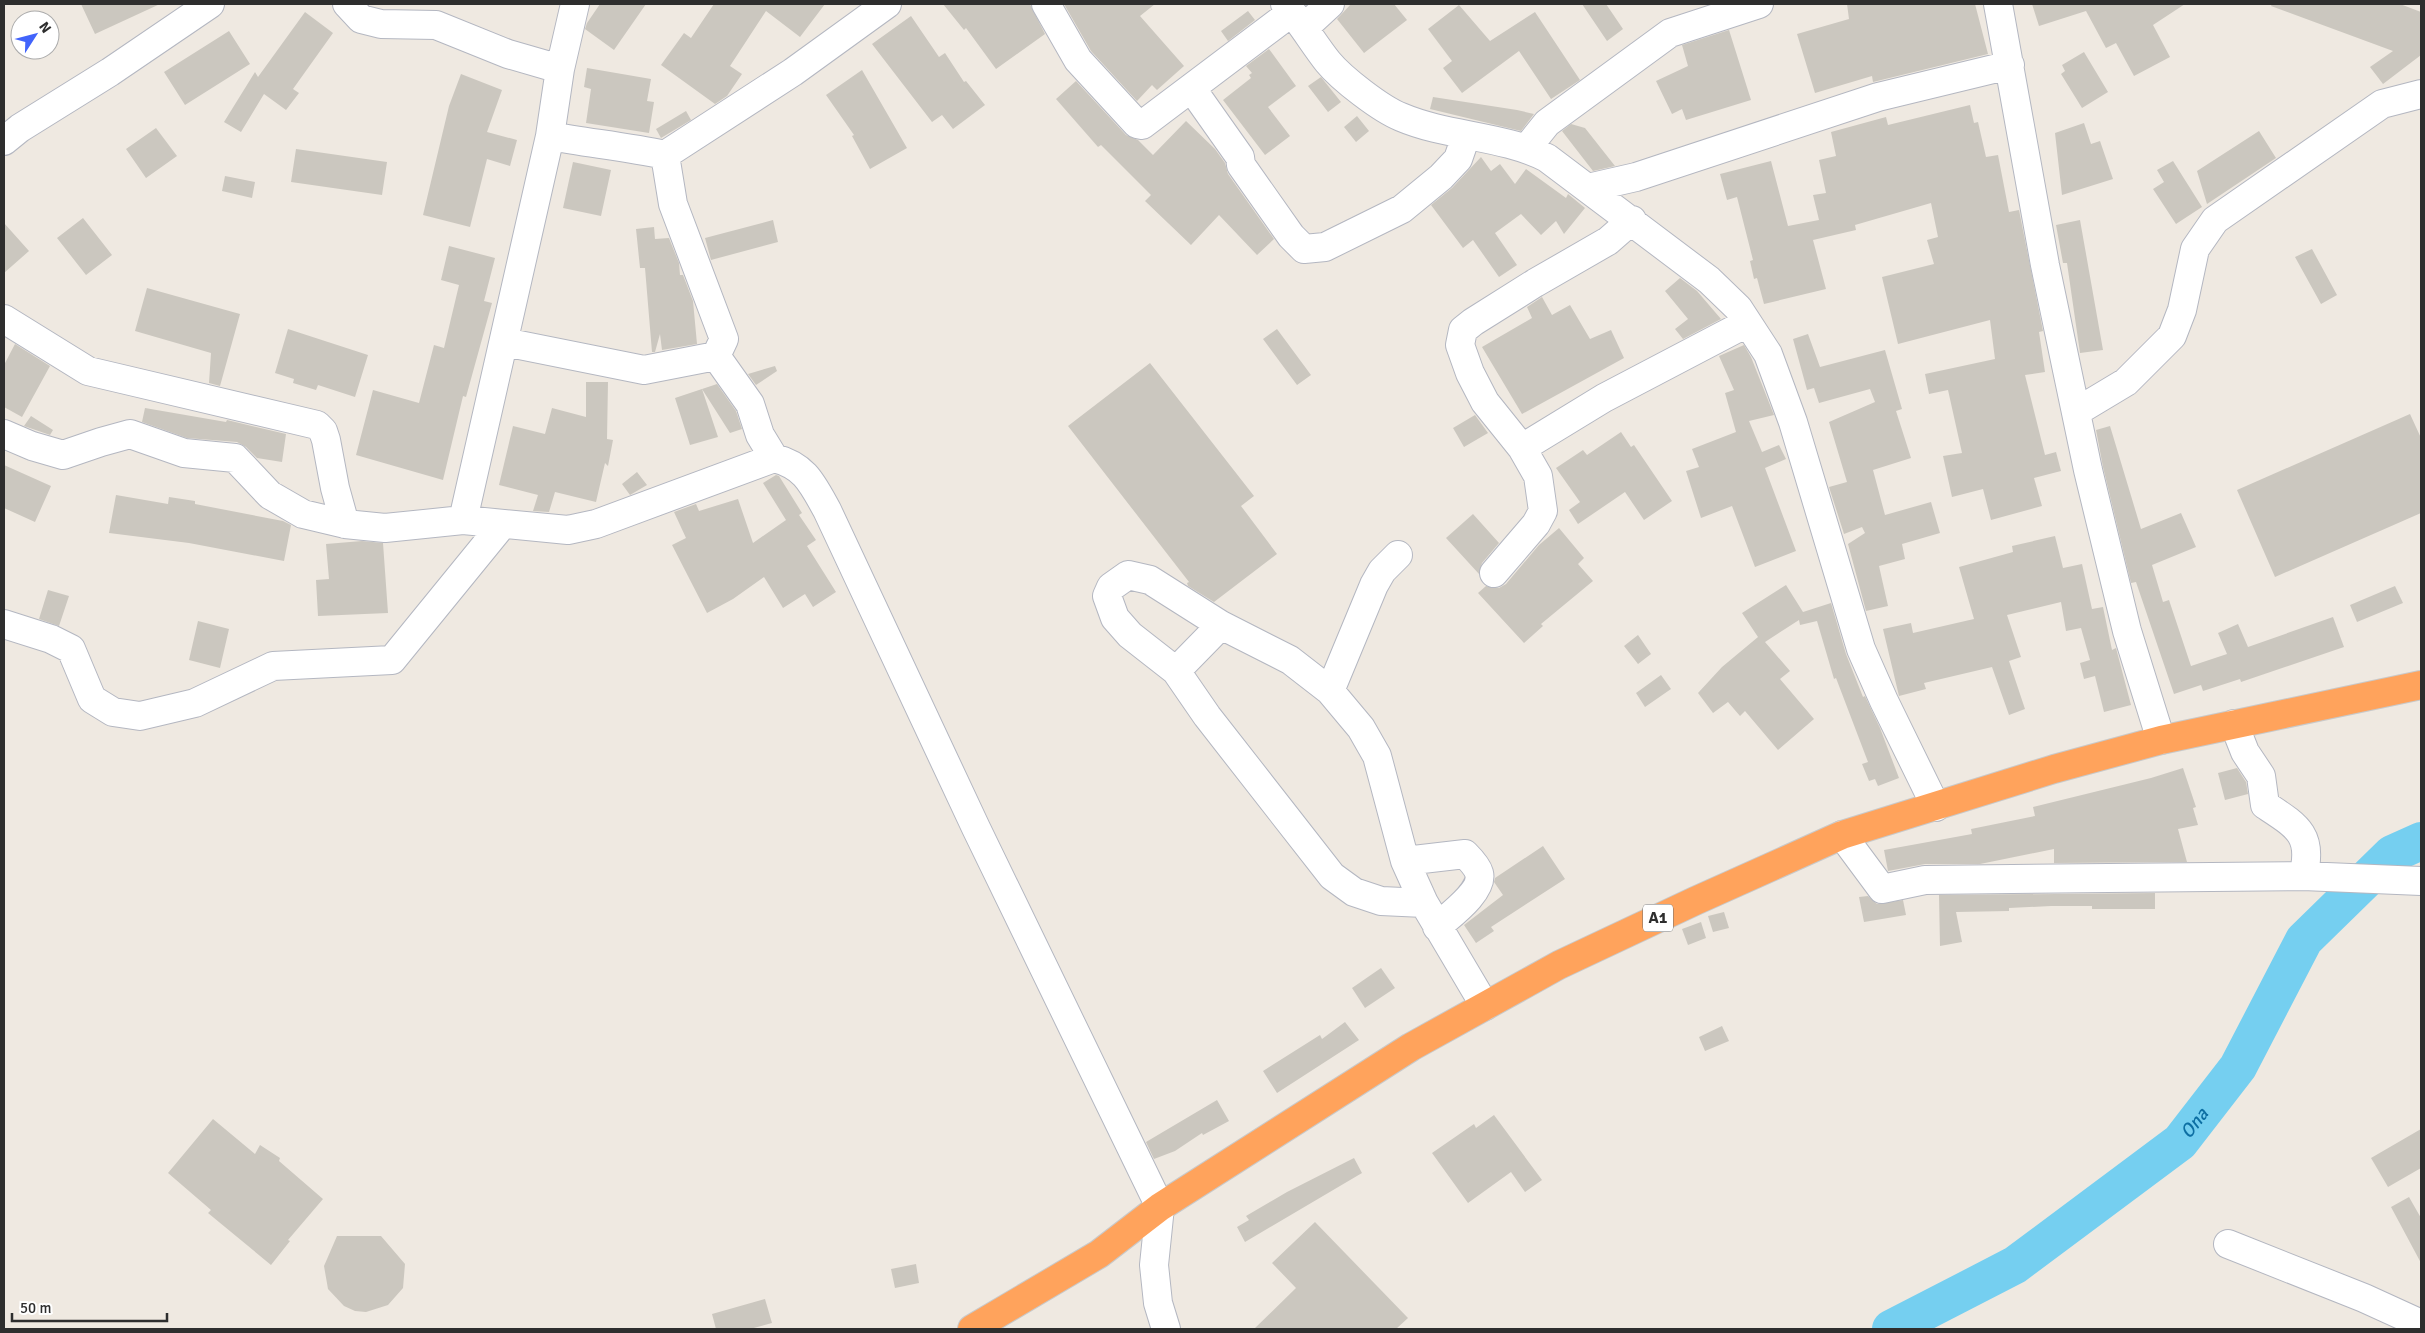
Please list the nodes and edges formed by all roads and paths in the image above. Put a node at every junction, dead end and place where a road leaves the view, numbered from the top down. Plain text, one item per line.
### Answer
1 (210, 4) edge
2 (347, 4) edge
3 (575, 4) edge
4 (887, 4) edge
5 (1046, 4) edge
6 (1330, 4) edge
7 (1998, 4) edge
8 (1744, 6) edge
9 (1294, 15) edge
10 (2010, 65) junction
11 (560, 68) junction
12 (1192, 89) junction
13 (2421, 94) edge
14 (550, 136) junction
15 (1466, 136) junction
16 (4, 140) edge
17 (1527, 148) junction
18 (665, 155) junction
19 (1588, 188) junction
20 (1632, 220) junction
21 (4, 319) edge
22 (1747, 323) junction
23 (504, 342) junction
24 (716, 356) junction
25 (2076, 412) junction
26 (4, 434) edge
27 (1522, 448) junction
28 (774, 458) junction
29 (462, 520) junction
30 (345, 524) junction
31 (502, 525) junction
32 (1398, 554) dead end
33 (1494, 573) dead end
34 (4, 624) edge
35 (1221, 626) junction
36 (1176, 671) junction
37 (2421, 685) edge
38 (1330, 691) junction
39 (2234, 724) junction
40 (2161, 740) junction
41 (1936, 807) junction
42 (1842, 836) junction
43 (1405, 861) junction
44 (2303, 876) junction
45 (2411, 880) edge
46 (1424, 903) junction
47 (1438, 926) junction
48 (1485, 1006) junction
49 (1160, 1207) junction
50 (2228, 1244) dead end
51 (2421, 1324) edge
52 (972, 1329) edge
53 (1166, 1329) edge

1 - 16 street
2 - 11 street
3 - 11 street
4 - 18 street
5 - 12 street
6 - 9 street
7 - 10 street
8 - 17 street
9 - 12 street
9 - 15 street
10 - 19 street
10 - 25 street
11 - 14 street
12 - 15 street
13 - 25 street
14 - 18 street
14 - 23 street
15 - 17 street
17 - 19 street
18 - 24 street
19 - 20 street
20 - 22 street
20 - 27 street
21 - 30 street
22 - 27 street
22 - 41 street
23 - 24 street
23 - 29 street
24 - 28 street
25 - 40 street
26 - 30 street
27 - 33 street
28 - 31 street
28 - 49 street
29 - 30 street
29 - 31 street
31 - 34 street
32 - 38 street
35 - 36 street
35 - 36 street
35 - 38 street
36 - 46 street
37 - 39 highway, A1
38 - 43 street
39 - 40 highway, A1
39 - 44 street
40 - 41 highway, A1
41 - 42 highway, A1
42 - 44 street
42 - 48 highway, A1
43 - 46 street
43 - 47 street
44 - 45 street
46 - 47 street
47 - 48 street
48 - 49 highway, A1
49 - 52 highway, A1
49 - 53 street
50 - 51 street

